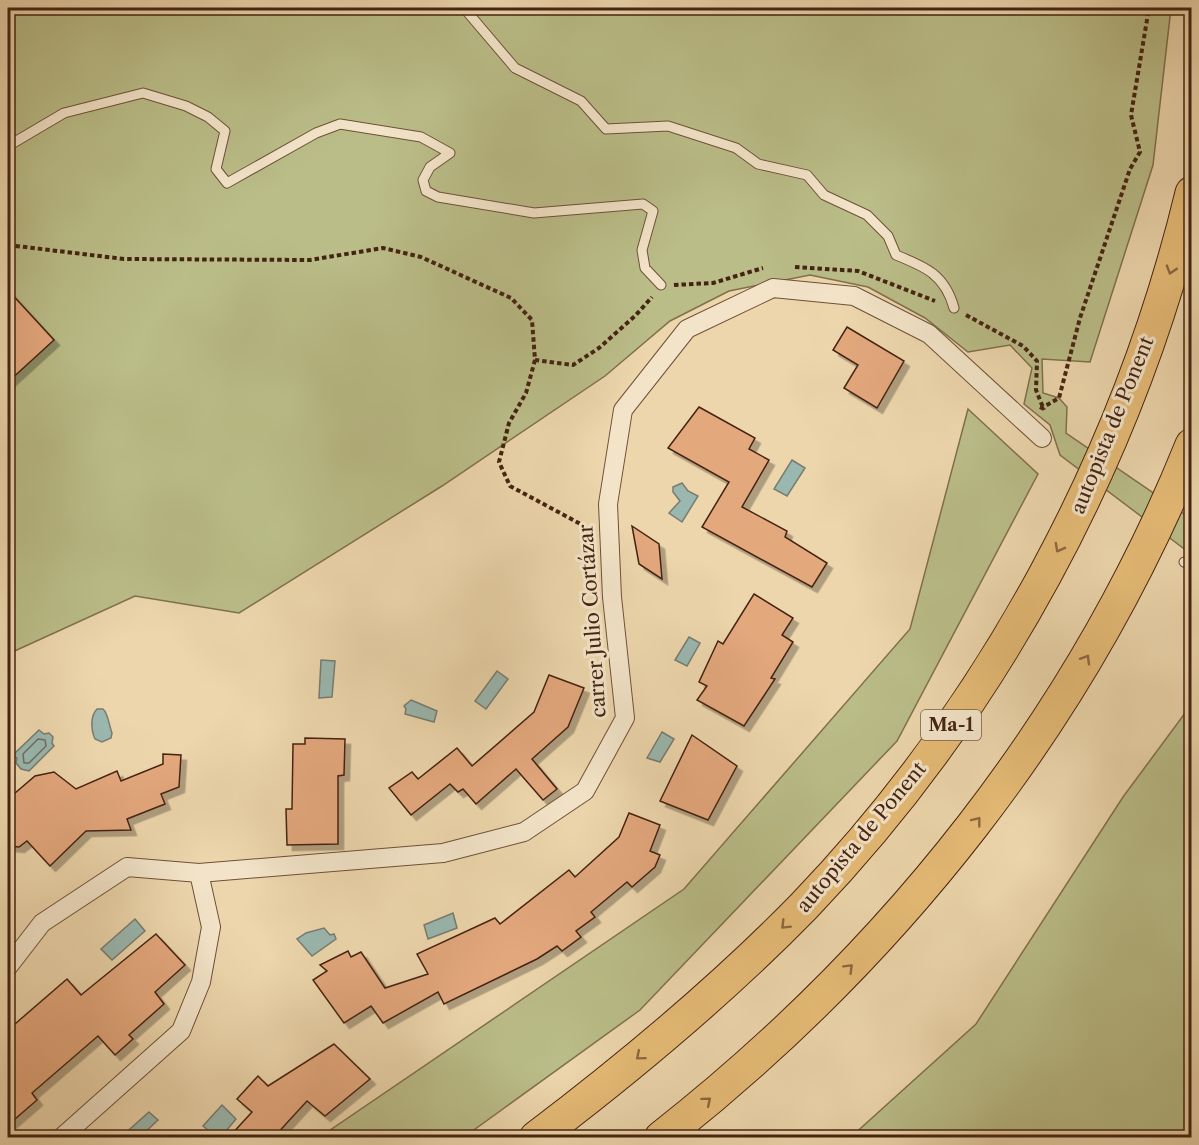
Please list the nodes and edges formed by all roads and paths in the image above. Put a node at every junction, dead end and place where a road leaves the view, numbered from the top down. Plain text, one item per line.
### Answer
1 (464, 8) edge
2 (1149, 8) edge
3 (8, 146) edge
4 (1191, 193) edge
5 (8, 245) edge
6 (785, 266) dead end
7 (766, 268) dead end
8 (661, 285) junction
9 (954, 308) junction
10 (535, 360) junction
11 (996, 394) junction
12 (1042, 408) junction
13 (1048, 416) dead end
14 (1042, 438) dead end
15 (1191, 445) edge
16 (609, 540) junction
17 (199, 873) junction
18 (8, 967) edge
19 (61, 1137) edge
20 (536, 1137) edge
21 (661, 1137) edge

1 - 9 lane
2 - 12 path
3 - 8 lane
4 -> 20 highway, autopista de Ponent / Ma-1
5 - 10 path
6 - 9 path
7 - 8 path
8 - 10 path
9 - 12 path
10 - 16 path
11 - 12 path
11 - 14 street, carrer Julio Cortázar
11 - 16 street, carrer Julio Cortázar
12 - 13 path
21 -> 15 highway
16 - 17 street, carrer Julio Cortázar
17 - 18 street, carrer Julio Cortázar
17 - 19 street

